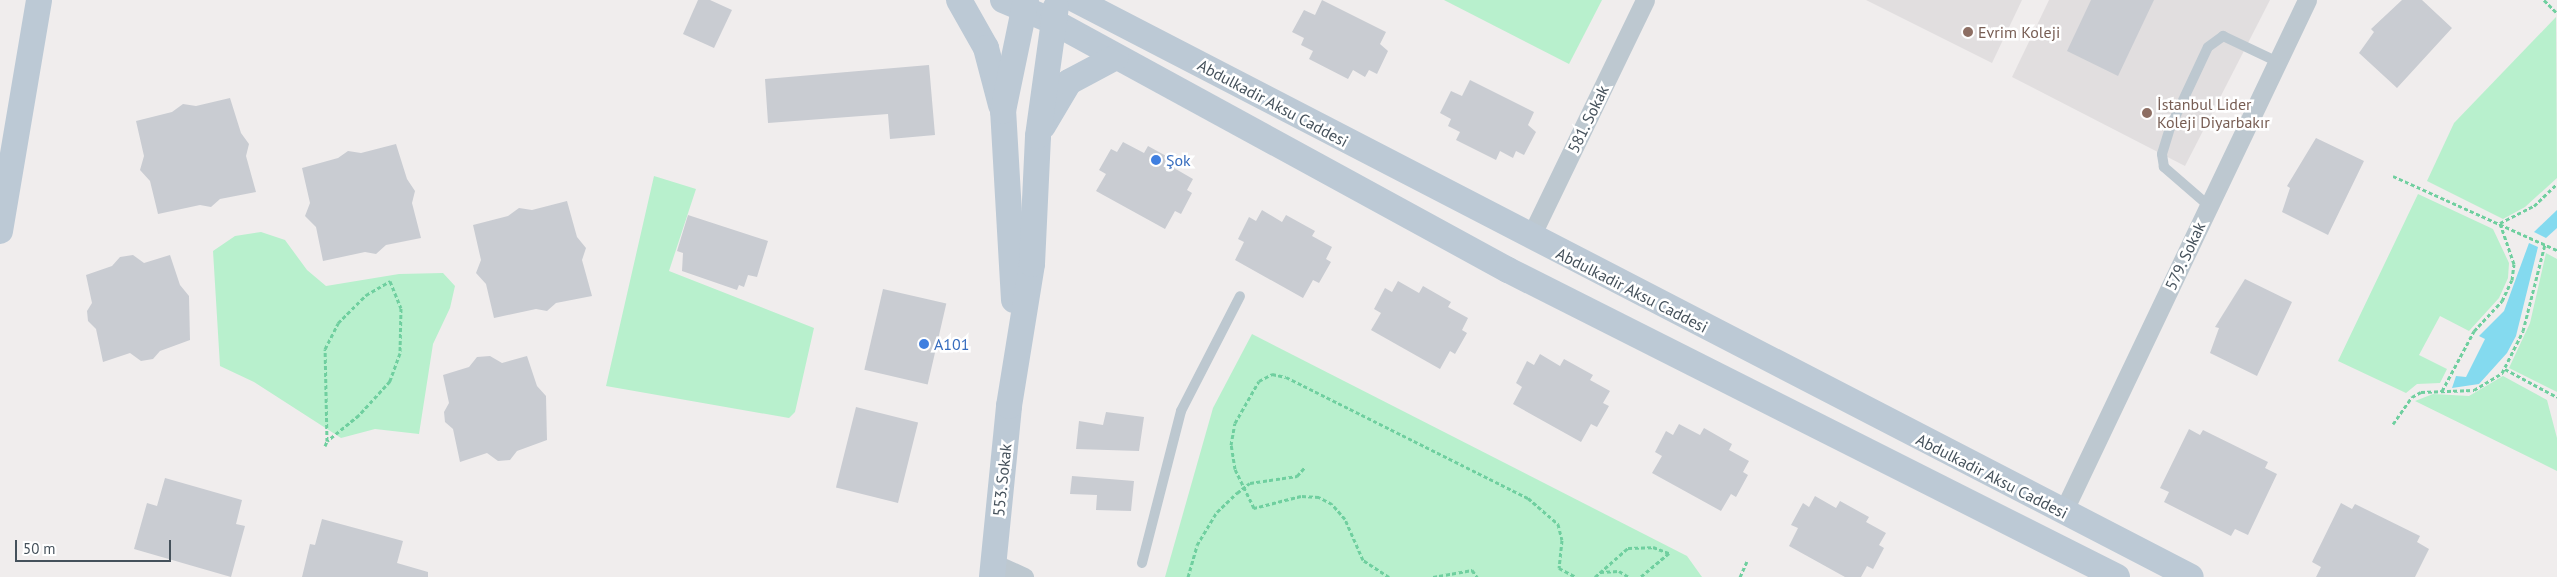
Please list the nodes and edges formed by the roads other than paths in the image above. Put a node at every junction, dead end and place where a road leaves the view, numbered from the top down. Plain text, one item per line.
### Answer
1 (40, 0) edge
2 (959, 0) edge
3 (1076, 0) edge
4 (1645, 0) edge
5 (2306, 0) edge
6 (1018, 3) edge
7 (1055, 10) edge
8 (1116, 57) junction
9 (2276, 61) junction
10 (1003, 111) junction
11 (1038, 136) junction
12 (2208, 206) junction
13 (0, 231) edge
14 (1530, 238) junction
15 (1240, 296) dead end
16 (1013, 383) junction
17 (2063, 512) junction
18 (1142, 563) dead end
19 (993, 570) edge
20 (1024, 577) edge
21 (2117, 577) edge
22 (2191, 577) edge

1 - 13 main road
2 - 10 main road
3 - 14 main road, Abdulkadir Aksu Caddesi
4 - 14 street, 581. Sokak
5 - 9 street, 579. Sokak
6 - 7 main road, Abdulkadir Aksu Caddesi
6 - 10 main road
7 - 8 main road, Abdulkadir Aksu Caddesi
7 - 11 main road
8 - 11 main road
8 - 21 main road, Abdulkadir Aksu Caddesi
9 - 12 street, 579. Sokak
9 - 12 lane
10 - 16 main road
11 - 16 main road
12 - 17 street, 579. Sokak
14 - 17 main road, Abdulkadir Aksu Caddesi
15 - 18 lane
16 - 19 main road, 553. Sokak
17 - 22 main road, Abdulkadir Aksu Caddesi
19 - 20 street

